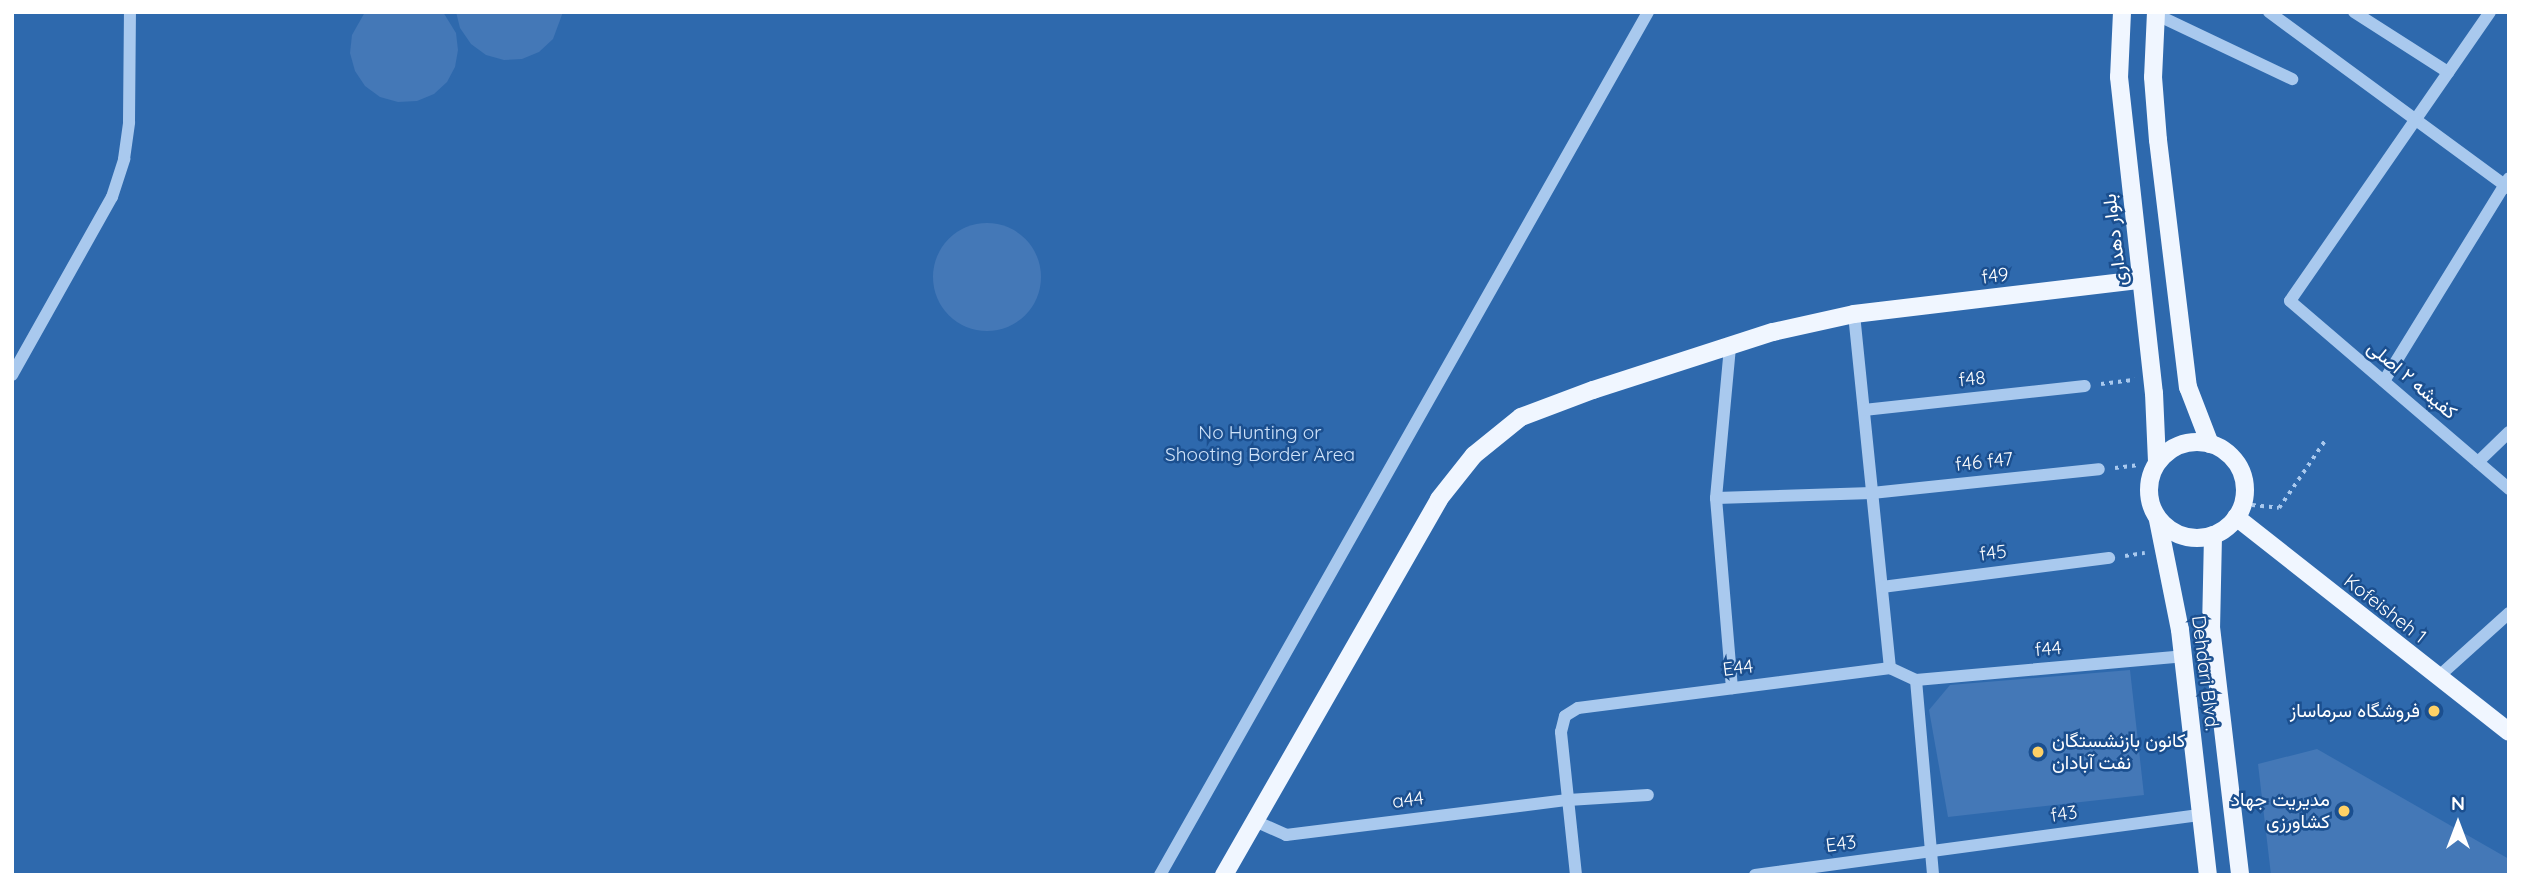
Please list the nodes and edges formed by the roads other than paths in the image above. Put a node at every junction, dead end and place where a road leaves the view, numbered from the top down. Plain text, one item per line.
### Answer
1 (130, 12) edge
2 (1648, 12) edge
3 (2122, 12) edge
4 (2269, 12) edge
5 (2354, 12) edge
6 (2490, 12) edge
7 (2155, 13) edge
8 (2448, 72) junction
9 (2292, 79) dead end
10 (2418, 119) junction
11 (2507, 183) edge
12 (2140, 280) junction
13 (1854, 314) junction
14 (1730, 347) junction
15 (12, 375) edge
16 (2384, 381) junction
17 (2085, 386) road end
18 (1864, 410) junction
19 (2509, 432) edge
20 (2210, 444) junction
21 (2479, 462) junction
22 (2157, 463) junction
23 (2099, 469) road end
24 (2509, 489) edge
25 (1872, 493) junction
26 (1716, 498) junction
27 (2240, 510) junction
28 (2158, 520) junction
29 (2213, 535) junction
30 (2109, 558) road end
31 (1882, 587) junction
32 (2509, 613) edge
33 (2183, 656) junction
34 (1890, 668) junction
35 (2438, 677) junction
36 (1916, 680) junction
37 (1731, 688) junction
38 (2509, 732) edge
39 (1648, 795) dead end
40 (1568, 800) junction
41 (2201, 815) junction
42 (1255, 821) junction
43 (1931, 852) junction
44 (1160, 875) edge
45 (1224, 875) edge
46 (1576, 875) edge
47 (1755, 875) edge
48 (1934, 875) edge
49 (2208, 875) edge
50 (2240, 875) edge

1 - 15 street
2 - 44 street
3 - 12 main road, بلوار دهداری
4 - 10 street
5 - 8 street
6 - 8 street
7 - 9 street
7 - 20 main road
8 - 10 street
10 - 11 street
10 - 16 street, کفیشه ۲ اصلی
11 - 16 street
12 - 13 main road, f49
12 - 22 main road, بلوار دهداری
13 - 14 main road, f49
13 - 18 street
14 - 26 street
14 - 42 main road, f49
16 - 21 street, کفیشه ۲ اصلی
17 - 18 street, f48
18 - 25 street
19 - 21 street
20 - 22 main road
20 - 27 main road
21 - 24 street, کفیشه ۲ اصلی
22 - 28 main road
23 - 25 street, f46 f47
25 - 26 street, f46 f47
25 - 31 street
26 - 37 street
27 - 29 main road
27 - 35 main road, Kofeisheh 1
28 - 29 main road
28 - 33 main road, Dehdari Blvd.
29 - 50 main road, Dehdari Blvd.
30 - 31 street, f45
31 - 34 street
32 - 35 street
33 - 36 street, f44
33 - 41 main road, Dehdari Blvd.
34 - 36 street
34 - 37 street, E44
35 - 38 main road, Kofeisheh 1
36 - 43 street
37 - 40 street, E44
39 - 40 street, a44
40 - 42 street, a44
40 - 46 street
41 - 43 street, f43
41 - 49 main road, Dehdari Blvd.
42 - 45 main road, f49
43 - 47 street, E43
43 - 48 street

